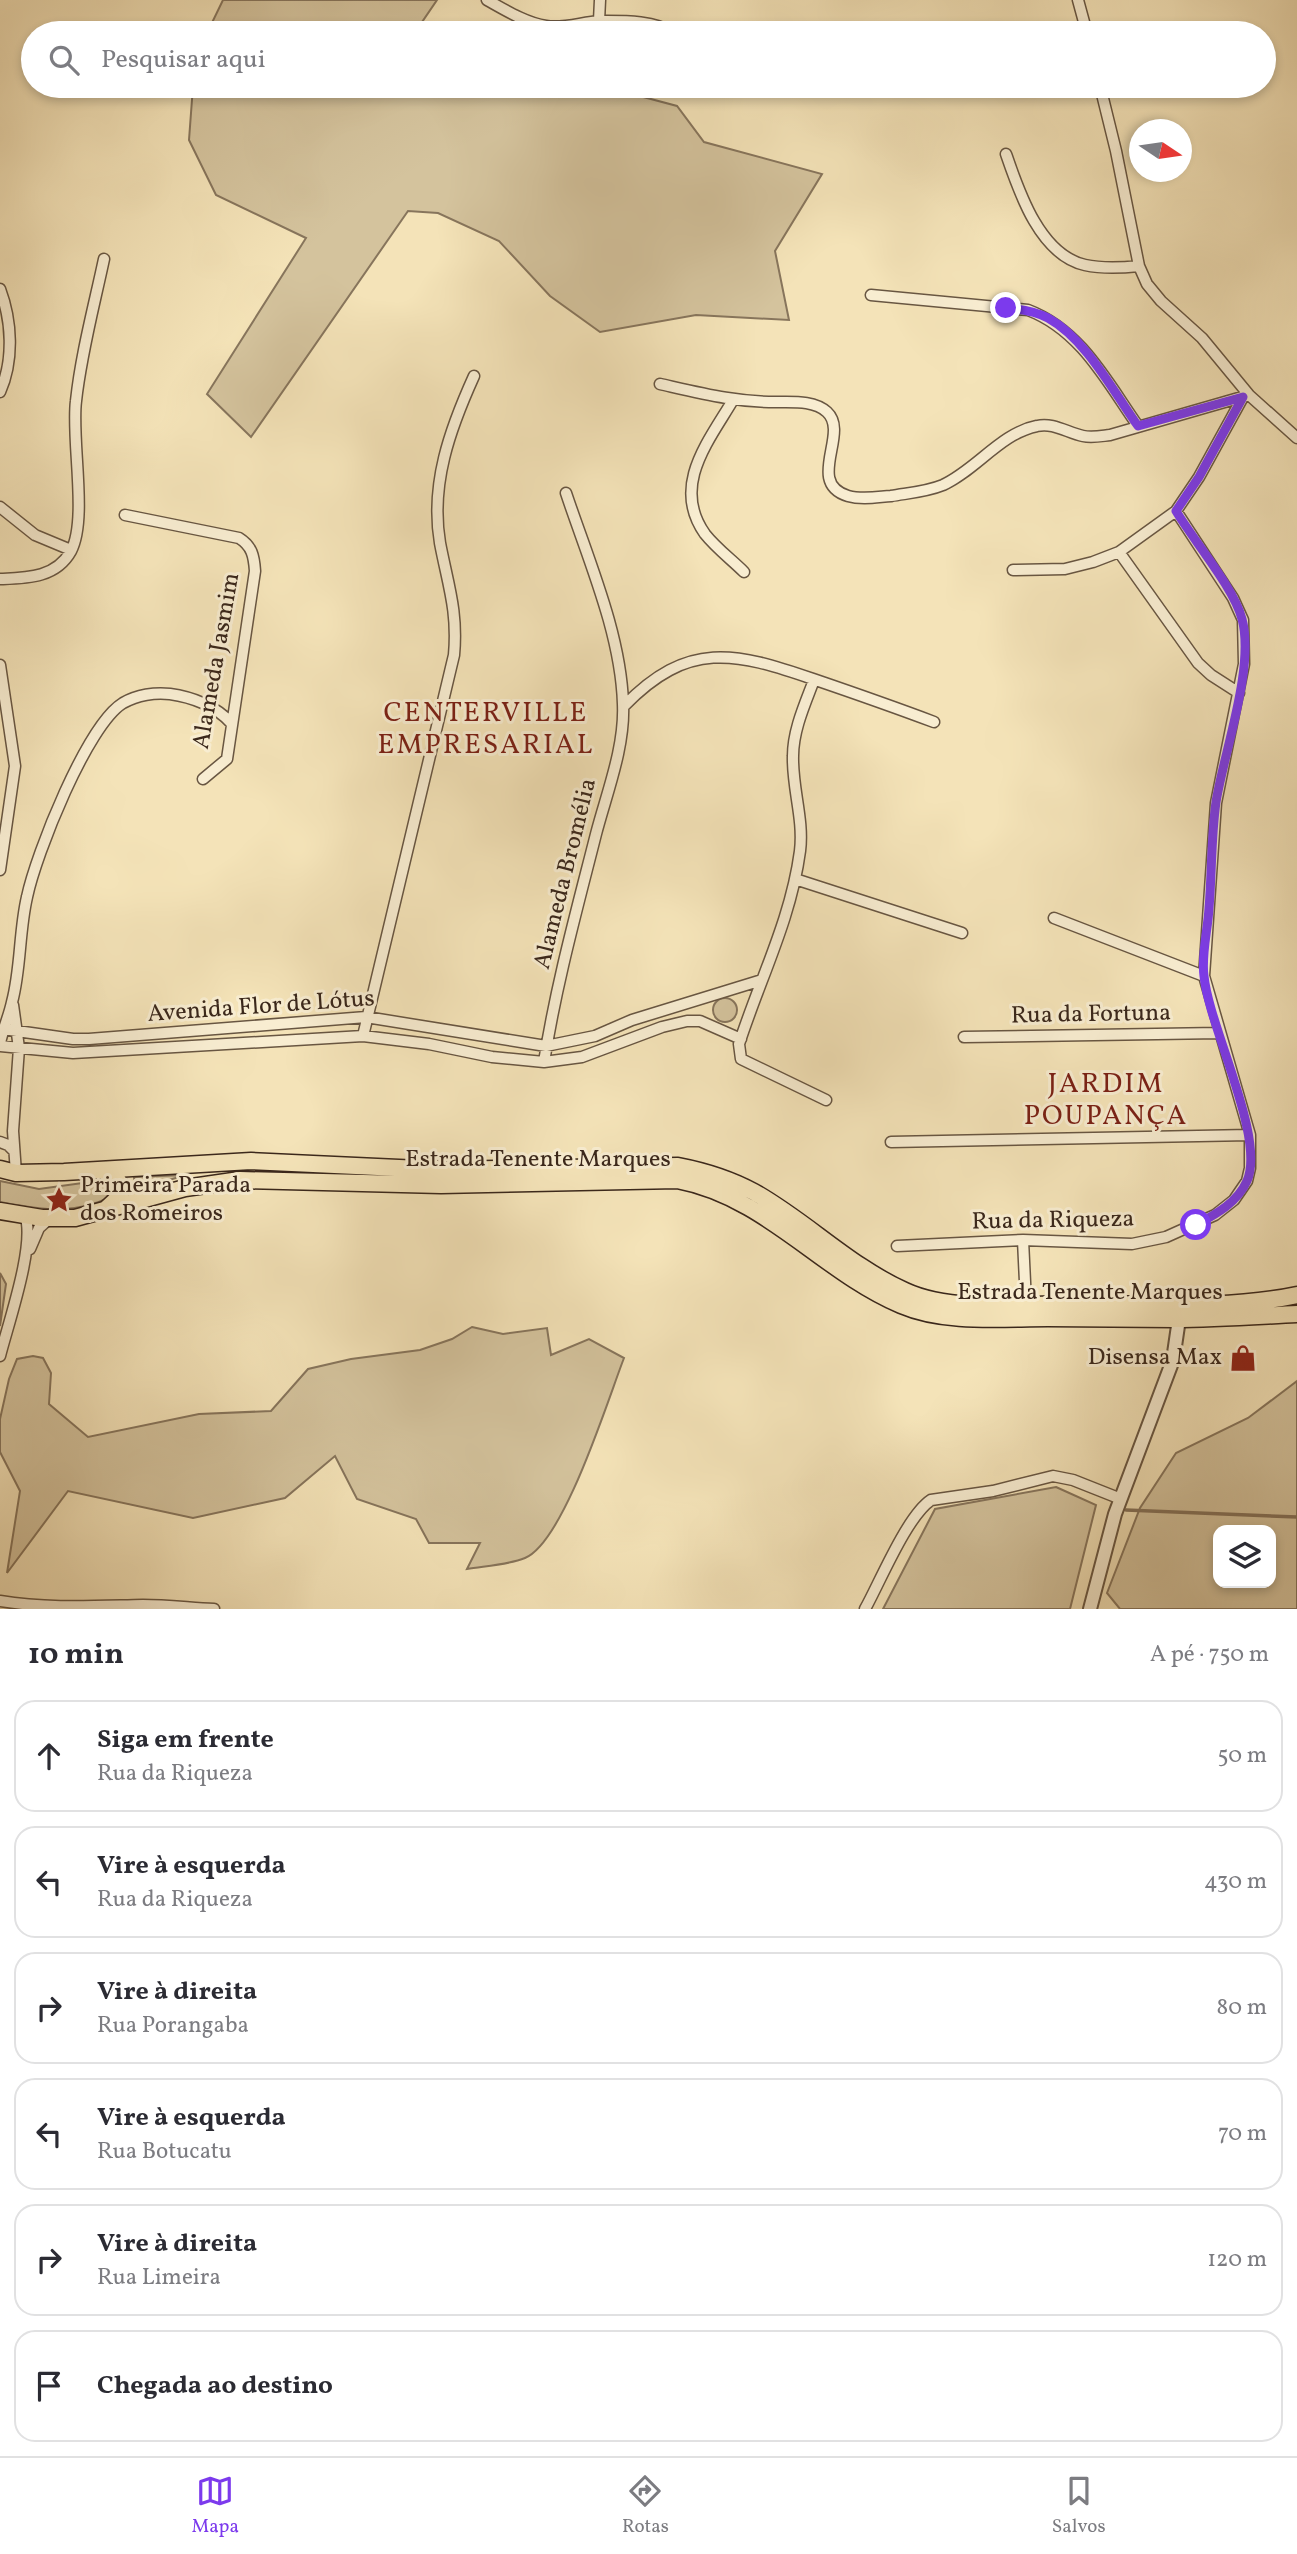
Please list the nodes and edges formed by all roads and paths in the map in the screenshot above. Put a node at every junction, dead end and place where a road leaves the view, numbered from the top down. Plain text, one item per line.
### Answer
1 (487, 0) edge
2 (600, 0) edge
3 (1079, 0) edge
4 (529, 21) edge
5 (599, 21) edge
6 (1084, 21) edge
7 (1103, 98) edge
8 (1006, 154) dead end
9 (104, 259) dead end
10 (1139, 266) junction
11 (0, 289) edge
12 (871, 295) dead end
13 (474, 376) dead end
14 (660, 384) dead end
15 (0, 392) edge
16 (1246, 396) junction
17 (733, 400) junction
18 (1138, 426) junction
19 (1297, 438) edge
20 (566, 494) dead end
21 (0, 507) edge
22 (1176, 511) junction
23 (125, 515) dead end
24 (72, 550) junction
25 (1119, 552) junction
26 (1013, 570) dead end
27 (744, 572) dead end
28 (0, 579) edge
29 (0, 665) edge
30 (814, 680) junction
31 (1239, 692) junction
32 (624, 706) junction
33 (934, 722) dead end
34 (231, 723) junction
35 (203, 779) dead end
36 (0, 870) edge
37 (795, 879) junction
38 (1054, 918) dead end
39 (962, 933) dead end
40 (1203, 976) junction
41 (762, 980) junction
42 (13, 1001) junction
43 (366, 1017) junction
44 (3, 1029) junction
45 (18, 1031) junction
46 (1219, 1033) junction
47 (363, 1036) junction
48 (964, 1037) dead end
49 (741, 1039) junction
50 (0, 1045) edge
51 (546, 1046) junction
52 (19, 1048) junction
53 (544, 1062) junction
54 (826, 1100) dead end
55 (1250, 1135) junction
56 (0, 1142) edge
57 (891, 1142) dead end
58 (14, 1151) junction
59 (102, 1170) junction
60 (8, 1171) edge
61 (104, 1210) junction
62 (0, 1211) edge
63 (25, 1215) junction
64 (50, 1218) junction
65 (1023, 1240) junction
66 (897, 1246) dead end
67 (22, 1269) junction
68 (1297, 1294) edge
69 (1026, 1303) junction
70 (1297, 1314) edge
71 (1179, 1319) junction
72 (0, 1356) edge
73 (1121, 1499) junction
74 (0, 1601) edge
75 (78, 1608) edge
76 (215, 1609) edge
77 (865, 1609) edge
78 (1090, 1609) edge

1 - 4 street
2 - 5 street
3 - 6 street
7 - 10 street
8 - 10 street
9 - 24 street
10 - 16 street
11 - 15 street
12 - 18 street
13 - 43 street
14 - 17 street
16 - 18 street
16 - 19 street
16 - 22 street
17 - 18 street
17 - 27 street
20 - 32 street, Alameda Bromélia
21 - 24 street
22 - 25 street
22 - 31 street, Rua da Riqueza
23 - 34 street, Alameda Jasmim
24 - 28 street
25 - 26 street
25 - 31 street
29 - 36 street
30 - 32 street
30 - 33 street
30 - 37 street
31 - 40 street, Rua da Riqueza
32 - 51 street, Alameda Bromélia
34 - 35 street, Alameda Jasmim
34 - 42 street
37 - 39 street
37 - 41 street
38 - 40 street
40 - 46 street, Rua da Riqueza
41 - 49 street
41 - 51 street, Avenida Flor de Lótus
42 - 44 street
42 - 45 street
43 - 45 street, Avenida Flor de Lótus
43 - 47 street
43 - 51 street, Avenida Flor de Lótus
44 - 45 street, Avenida Flor de Lótus
44 - 50 street
45 - 52 street
46 - 48 street, Rua da Fortuna
46 - 55 street, Rua da Riqueza
47 - 52 street, Avenida Flor de Lótus
47 - 53 street, Avenida Flor de Lótus
49 - 53 street, Avenida Flor de Lótus
49 - 54 street
50 - 52 street, Avenida Flor de Lótus
51 - 53 street, Alameda Bromélia
52 - 58 street
55 - 57 street
55 - 65 street, Rua da Riqueza
56 - 58 street
58 - 60 street
59 - 60 main road, Estrada Tenente Marques
59 - 61 main road
59 - 69 main road, Estrada Tenente Marques
61 - 64 main road, Estrada Tenente Marques
61 - 71 main road, Estrada Tenente Marques
62 - 63 main road, Estrada Tenente Marques
63 - 64 main road, Estrada Tenente Marques
63 - 67 street
64 - 67 street
65 - 66 street, Rua da Riqueza
65 - 69 street
67 - 72 street
68 - 69 main road, Estrada Tenente Marques
70 - 71 main road, Estrada Tenente Marques
71 - 73 street
73 - 77 street
73 - 78 street
74 - 75 street
75 - 76 street

